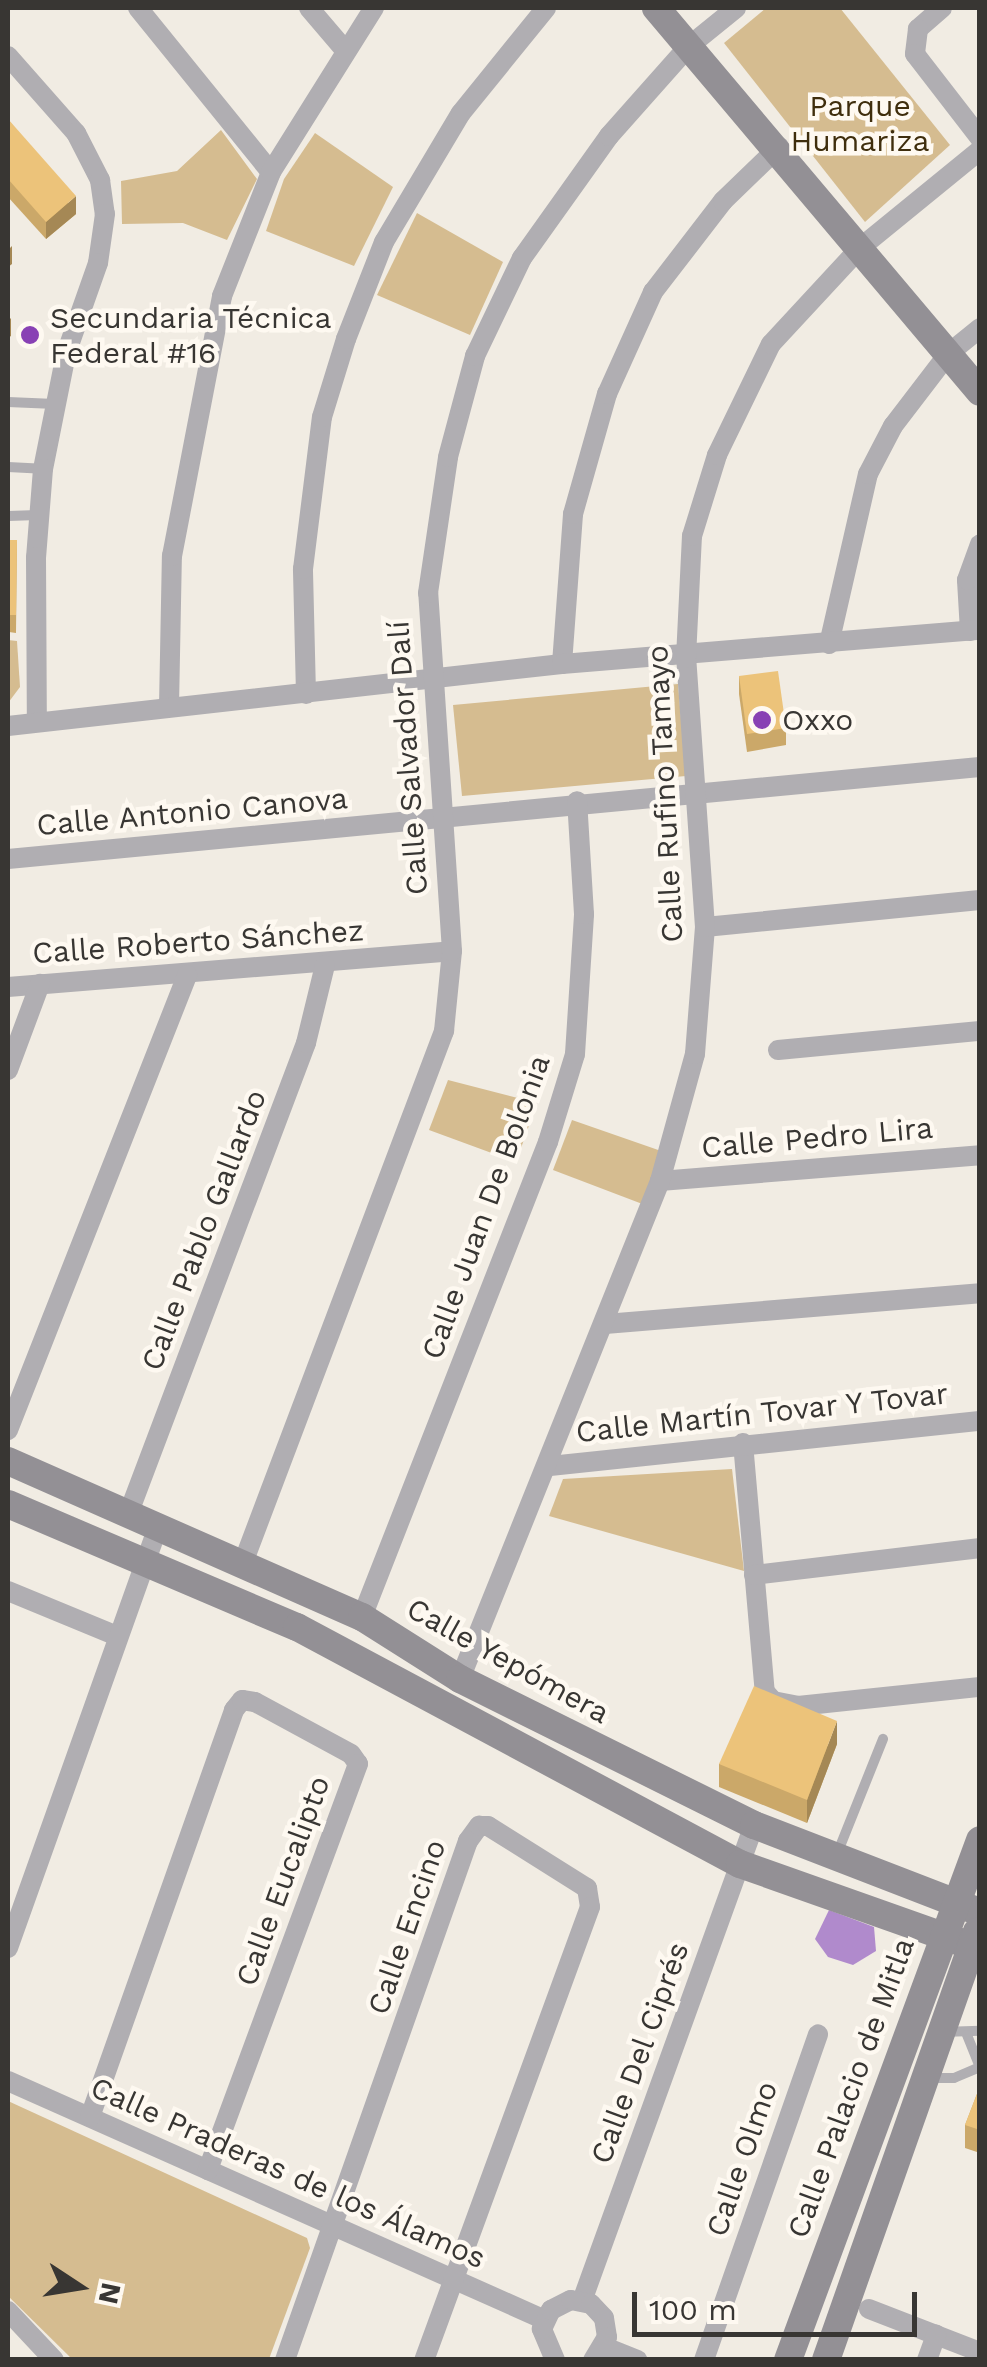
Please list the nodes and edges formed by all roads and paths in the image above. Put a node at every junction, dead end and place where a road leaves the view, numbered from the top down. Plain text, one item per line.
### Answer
1 (138, 8) edge
2 (309, 8) edge
3 (374, 8) edge
4 (546, 8) edge
5 (656, 8) edge
6 (736, 8) edge
7 (942, 8) edge
8 (688, 47) junction
9 (343, 48) junction
10 (8, 56) edge
11 (980, 138) edge
12 (779, 147) junction
13 (980, 150) edge
14 (271, 172) junction
15 (860, 248) junction
16 (980, 328) edge
17 (948, 354) junction
18 (980, 392) edge
19 (8, 402) edge
20 (56, 404) junction
21 (8, 467) edge
22 (43, 469) junction
23 (39, 515) junction
24 (8, 516) edge
25 (980, 544) edge
26 (975, 630) edge
27 (829, 644) junction
28 (686, 658) junction
29 (562, 664) junction
30 (430, 682) junction
31 (306, 694) junction
32 (169, 707) junction
33 (37, 722) junction
34 (8, 726) edge
35 (980, 767) edge
36 (698, 794) junction
37 (577, 801) junction
38 (441, 821) junction
39 (8, 859) edge
40 (980, 900) edge
41 (705, 927) junction
42 (452, 951) junction
43 (325, 965) junction
44 (187, 975) junction
45 (40, 984) junction
46 (8, 987) edge
47 (980, 1031) edge
48 (778, 1050) dead end
49 (8, 1070) edge
50 (980, 1155) edge
51 (660, 1181) junction
52 (980, 1293) edge
53 (605, 1324) junction
54 (980, 1421) edge
55 (8, 1430) edge
56 (743, 1443) junction
57 (8, 1461) edge
58 (550, 1466) junction
59 (8, 1504) edge
60 (129, 1512) junction
61 (159, 1525) junction
62 (980, 1548) edge
63 (146, 1562) junction
64 (243, 1563) junction
65 (754, 1575) junction
66 (8, 1592) edge
67 (362, 1616) junction
68 (116, 1636) junction
69 (460, 1679) junction
70 (980, 1687) edge
71 (883, 1739) dead end
72 (754, 1825) junction
73 (980, 1840) edge
74 (836, 1855) junction
75 (740, 1864) junction
76 (968, 1908) edge
77 (942, 1933) junction
78 (977, 1940) edge
79 (8, 1948) edge
80 (963, 2033) edge
81 (818, 2034) dead end
82 (979, 2067) edge
83 (925, 2078) junction
84 (8, 2081) edge
85 (90, 2118) junction
86 (208, 2170) junction
87 (334, 2226) junction
88 (452, 2279) junction
89 (582, 2301) junction
90 (869, 2309) dead end
91 (8, 2311) edge
92 (545, 2320) junction
93 (936, 2335) junction
94 (980, 2352) edge
95 (599, 2353) edge
96 (54, 2360) edge
97 (285, 2360) edge
98 (424, 2360) edge
99 (555, 2360) edge
100 (636, 2360) edge
101 (704, 2360) edge
102 (788, 2360) edge
103 (826, 2360) edge
104 (927, 2360) edge

1 - 14 street
2 - 9 street
3 - 9 street
4 - 31 street
5 - 8 main road
6 - 8 street, Calle Salvador Dalí
7 - 11 street
8 - 12 main road
8 - 30 street, Calle Salvador Dalí
9 - 14 street
10 - 20 street
12 - 15 main road
12 - 29 street
13 - 15 street, Calle Rufino Tamayo
14 - 32 street
15 - 17 main road
15 - 28 street, Calle Rufino Tamayo
16 - 17 street
17 - 18 main road
17 - 27 street
19 - 20 lane
20 - 22 street
21 - 22 lane
22 - 23 street
23 - 24 lane
23 - 33 street
25 - 26 street
26 - 27 street
27 - 28 street
28 - 29 street
28 - 36 street, Calle Rufino Tamayo
29 - 30 street
30 - 31 street
30 - 38 street, Calle Salvador Dalí
31 - 32 street
32 - 33 street
33 - 34 street
35 - 36 street, Calle Antonio Canova
36 - 37 street, Calle Antonio Canova
36 - 41 street, Calle Rufino Tamayo
37 - 38 street, Calle Antonio Canova
37 - 67 street, Calle Juan De Bolonia
38 - 39 street, Calle Antonio Canova
38 - 42 street, Calle Salvador Dalí
40 - 41 street
41 - 51 street, Calle Rufino Tamayo
42 - 43 street, Calle Roberto Sánchez
42 - 64 street, Calle Salvador Dalí
43 - 44 street, Calle Roberto Sánchez
43 - 60 street, Calle Pablo Gallardo
44 - 45 street, Calle Roberto Sánchez
44 - 55 street
45 - 46 street, Calle Roberto Sánchez
45 - 49 street
47 - 48 street
50 - 51 street, Calle Pedro Lira
51 - 53 street, Calle Rufino Tamayo
52 - 53 street
53 - 58 street, Calle Rufino Tamayo
54 - 56 street, Calle Martín Tovar Y Tovar
56 - 58 street, Calle Martín Tovar Y Tovar
56 - 65 street
57 - 60 main road, Calle Yepómera
58 - 69 street, Calle Rufino Tamayo
59 - 63 main road
60 - 61 main road, Calle Yepómera
61 - 63 street
61 - 64 main road, Calle Yepómera
62 - 65 street
63 - 68 street
63 - 75 main road
64 - 67 main road, Calle Yepómera
65 - 70 street
66 - 68 street
67 - 69 main road, Calle Yepómera
68 - 79 street
69 - 72 main road, Calle Yepómera
71 - 74 lane
72 - 74 main road, Calle Yepómera
72 - 75 street, Calle Del Ciprés
73 - 76 main road, Calle Palacio de Mitla
74 - 76 main road, Calle Yepómera
75 - 77 main road
75 - 89 street, Calle Del Ciprés
76 - 77 main road, Calle Palacio de Mitla
77 - 78 main road
77 - 102 main road, Calle Palacio de Mitla
78 - 80 main road
80 - 82 lane
80 - 83 main road
81 - 101 street, Calle Olmo
82 - 83 lane
83 - 103 main road
84 - 85 street, Calle Praderas de los Álamos
85 - 86 street, Calle Praderas de los Álamos
85 - 86 street, Calle Eucalipto
86 - 87 street, Calle Praderas de los Álamos
87 - 88 street, Calle Praderas de los Álamos
87 - 88 street, Calle Encino
87 - 97 street, Calle Encino
88 - 92 street, Calle Praderas de los Álamos
88 - 98 street, Calle Encino
89 - 92 street
89 - 95 street
90 - 93 street
91 - 96 street
92 - 99 street
93 - 94 street
93 - 104 street
95 - 100 street

